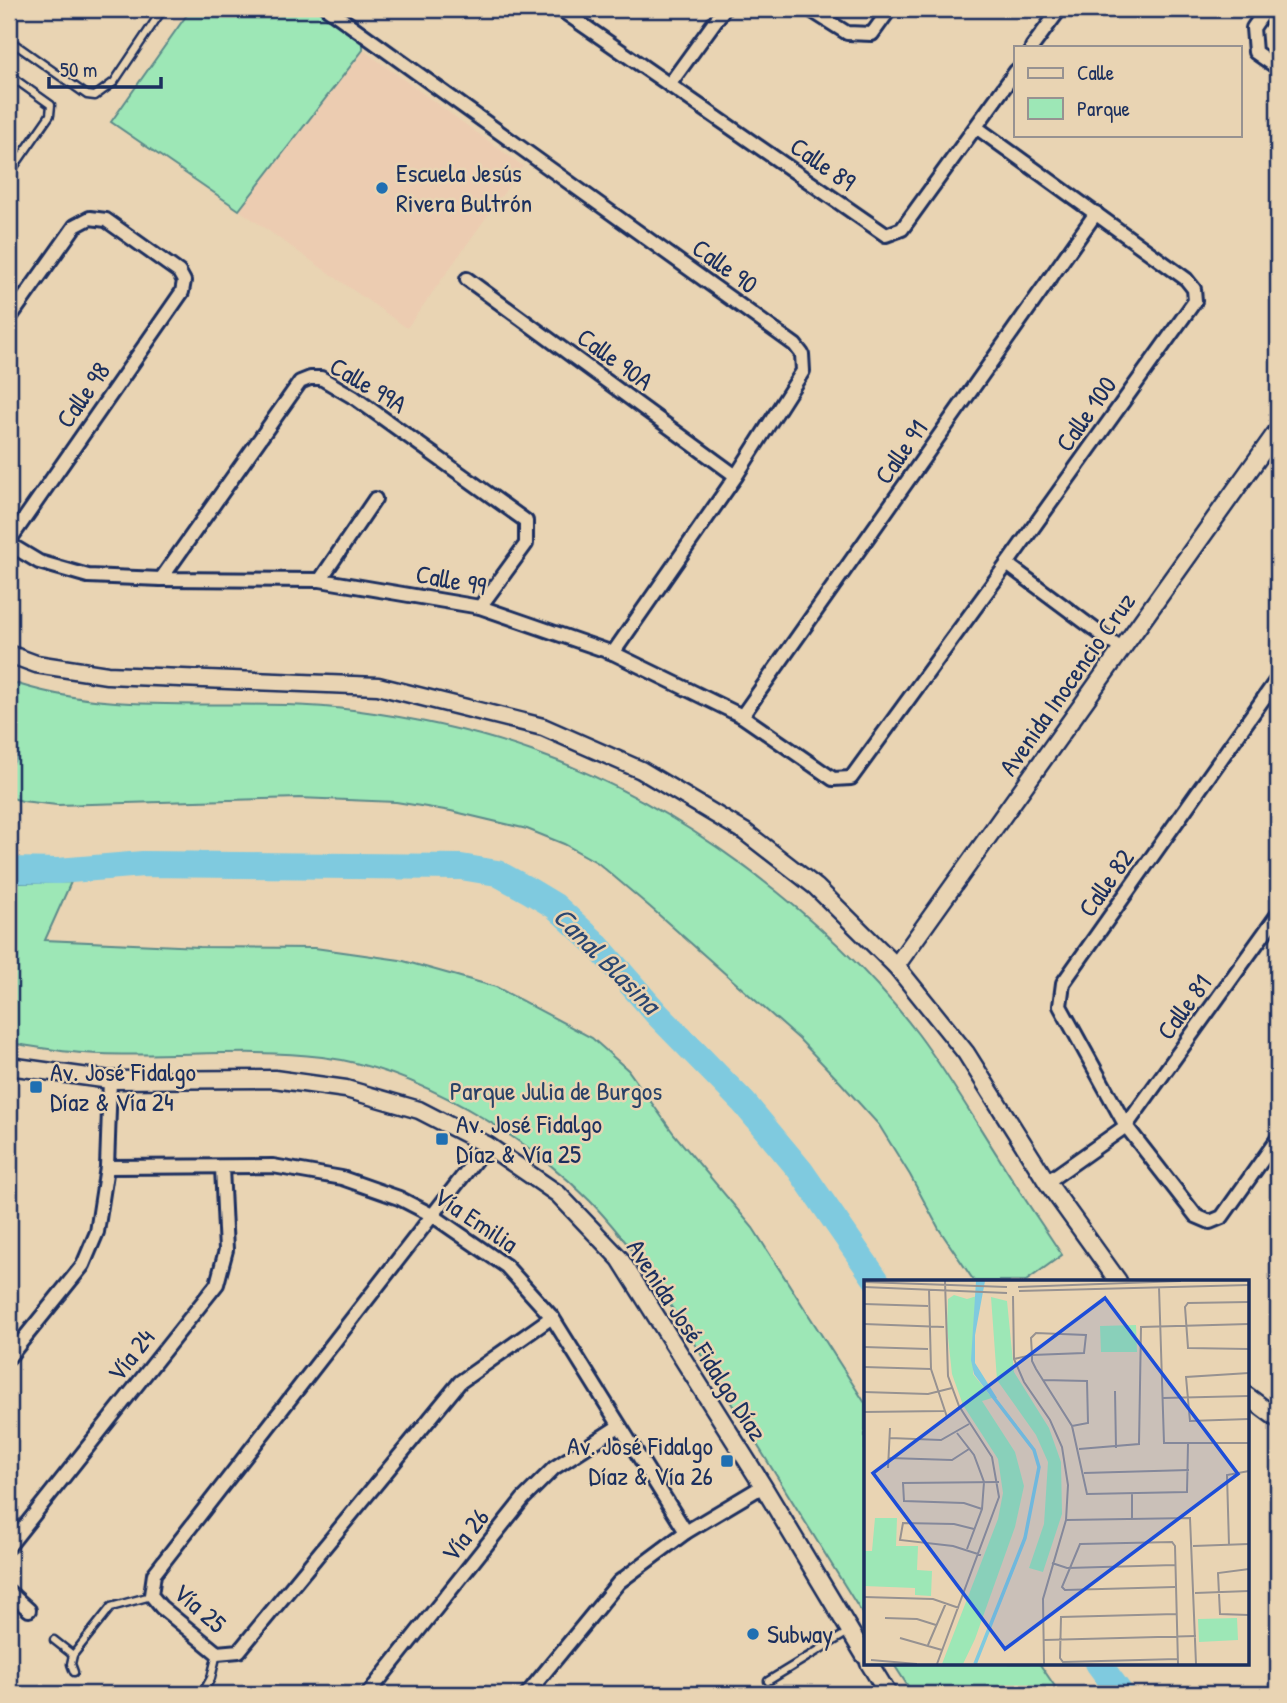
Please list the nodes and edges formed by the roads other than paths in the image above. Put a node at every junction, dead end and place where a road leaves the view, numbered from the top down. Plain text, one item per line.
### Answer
1 (163, 9) edge
2 (328, 9) edge
3 (560, 9) edge
4 (724, 9) edge
5 (809, 9) edge
6 (890, 9) edge
7 (1060, 9) edge
8 (1266, 9) edge
9 (9, 40) edge
10 (1033, 46) edge
11 (1278, 68) edge
12 (1014, 74) edge
13 (9, 75) edge
14 (669, 85) junction
15 (976, 127) junction
16 (9, 174) edge
17 (1096, 213) junction
18 (467, 279) dead end
19 (9, 319) edge
20 (1278, 430) edge
21 (736, 476) junction
22 (375, 499) dead end
23 (9, 543) edge
24 (1007, 564) junction
25 (161, 579) junction
26 (320, 580) junction
27 (480, 607) junction
28 (1121, 649) junction
29 (613, 653) junction
30 (9, 654) edge
31 (1278, 678) edge
32 (742, 716) junction
33 (851, 778) joint
34 (1278, 914) edge
35 (896, 966) junction
36 (9, 1066) edge
37 (110, 1080) junction
38 (1126, 1126) junction
39 (1278, 1138) edge
40 (487, 1145) junction
41 (107, 1167) junction
42 (222, 1168) junction
43 (1046, 1182) junction
44 (432, 1215) junction
45 (1117, 1280) edge
46 (552, 1317) junction
47 (9, 1357) edge
48 (1248, 1397) edge
49 (1278, 1419) edge
50 (619, 1426) junction
51 (763, 1486) junction
52 (686, 1532) junction
53 (9, 1546) edge
54 (9, 1592) edge
55 (151, 1595) junction
56 (29, 1609) dead end
57 (850, 1631) junction
58 (54, 1640) dead end
59 (217, 1653) junction
60 (864, 1654) edge
61 (72, 1655) junction
62 (870, 1664) edge
63 (74, 1672) dead end
64 (768, 1681) dead end
65 (202, 1694) edge
66 (368, 1694) edge
67 (527, 1694) edge
68 (888, 1694) edge

1 - 9 lane
2 - 21 street, Calle 90
3 - 14 street, Calle 89
4 - 14 street
5 - 6 street
7 - 10 street
8 - 11 street
12 - 15 street, Calle 89
13 - 16 lane
14 - 15 street, Calle 89
15 - 17 street
17 - 24 street, Calle 100
17 - 32 street, Calle 91
18 - 21 street, Calle 90A
19 - 23 street, Calle 98
20 - 28 street, Avenida Inocencio Cruz
21 - 29 street, Calle 90
22 - 26 street
23 - 25 street, Calle 99
24 - 28 street
24 - 33 street, Calle 100
25 - 26 street, Calle 99
25 - 27 street, Calle 99A
26 - 27 street, Calle 99
27 - 29 street, Calle 99
28 - 35 street, Avenida Inocencio Cruz
29 - 32 street, Calle 99
30 - 35 street
31 - 38 street, Calle 82
32 - 33 street, Calle 99
34 - 38 street, Calle 81
35 - 43 street
36 - 37 street, Avenida José Fidalgo Díaz
37 - 40 street, Avenida José Fidalgo Díaz
37 - 41 street
38 - 39 street, Calle 82
38 - 43 street, Calle 81
40 - 44 street, Vía 25
40 - 51 street, Avenida José Fidalgo Díaz
41 - 42 street, Vía Emilia
41 - 47 street
42 - 44 street, Vía Emilia
42 - 53 street, Vía 24
43 - 45 street
44 - 46 street, Vía Emilia
44 - 55 street, Vía 25
46 - 50 street, Vía Emilia
46 - 59 street, Vía 25
48 - 49 street
50 - 52 street, Vía Emilia
50 - 66 street, Vía 26
51 - 52 street
51 - 57 street, Avenida José Fidalgo Díaz
52 - 67 street
54 - 56 street
55 - 59 street, Vía 25
55 - 61 lane
57 - 60 street, Avenida José Fidalgo Díaz
57 - 64 lane
58 - 61 lane
59 - 65 lane
61 - 63 lane
62 - 68 street

